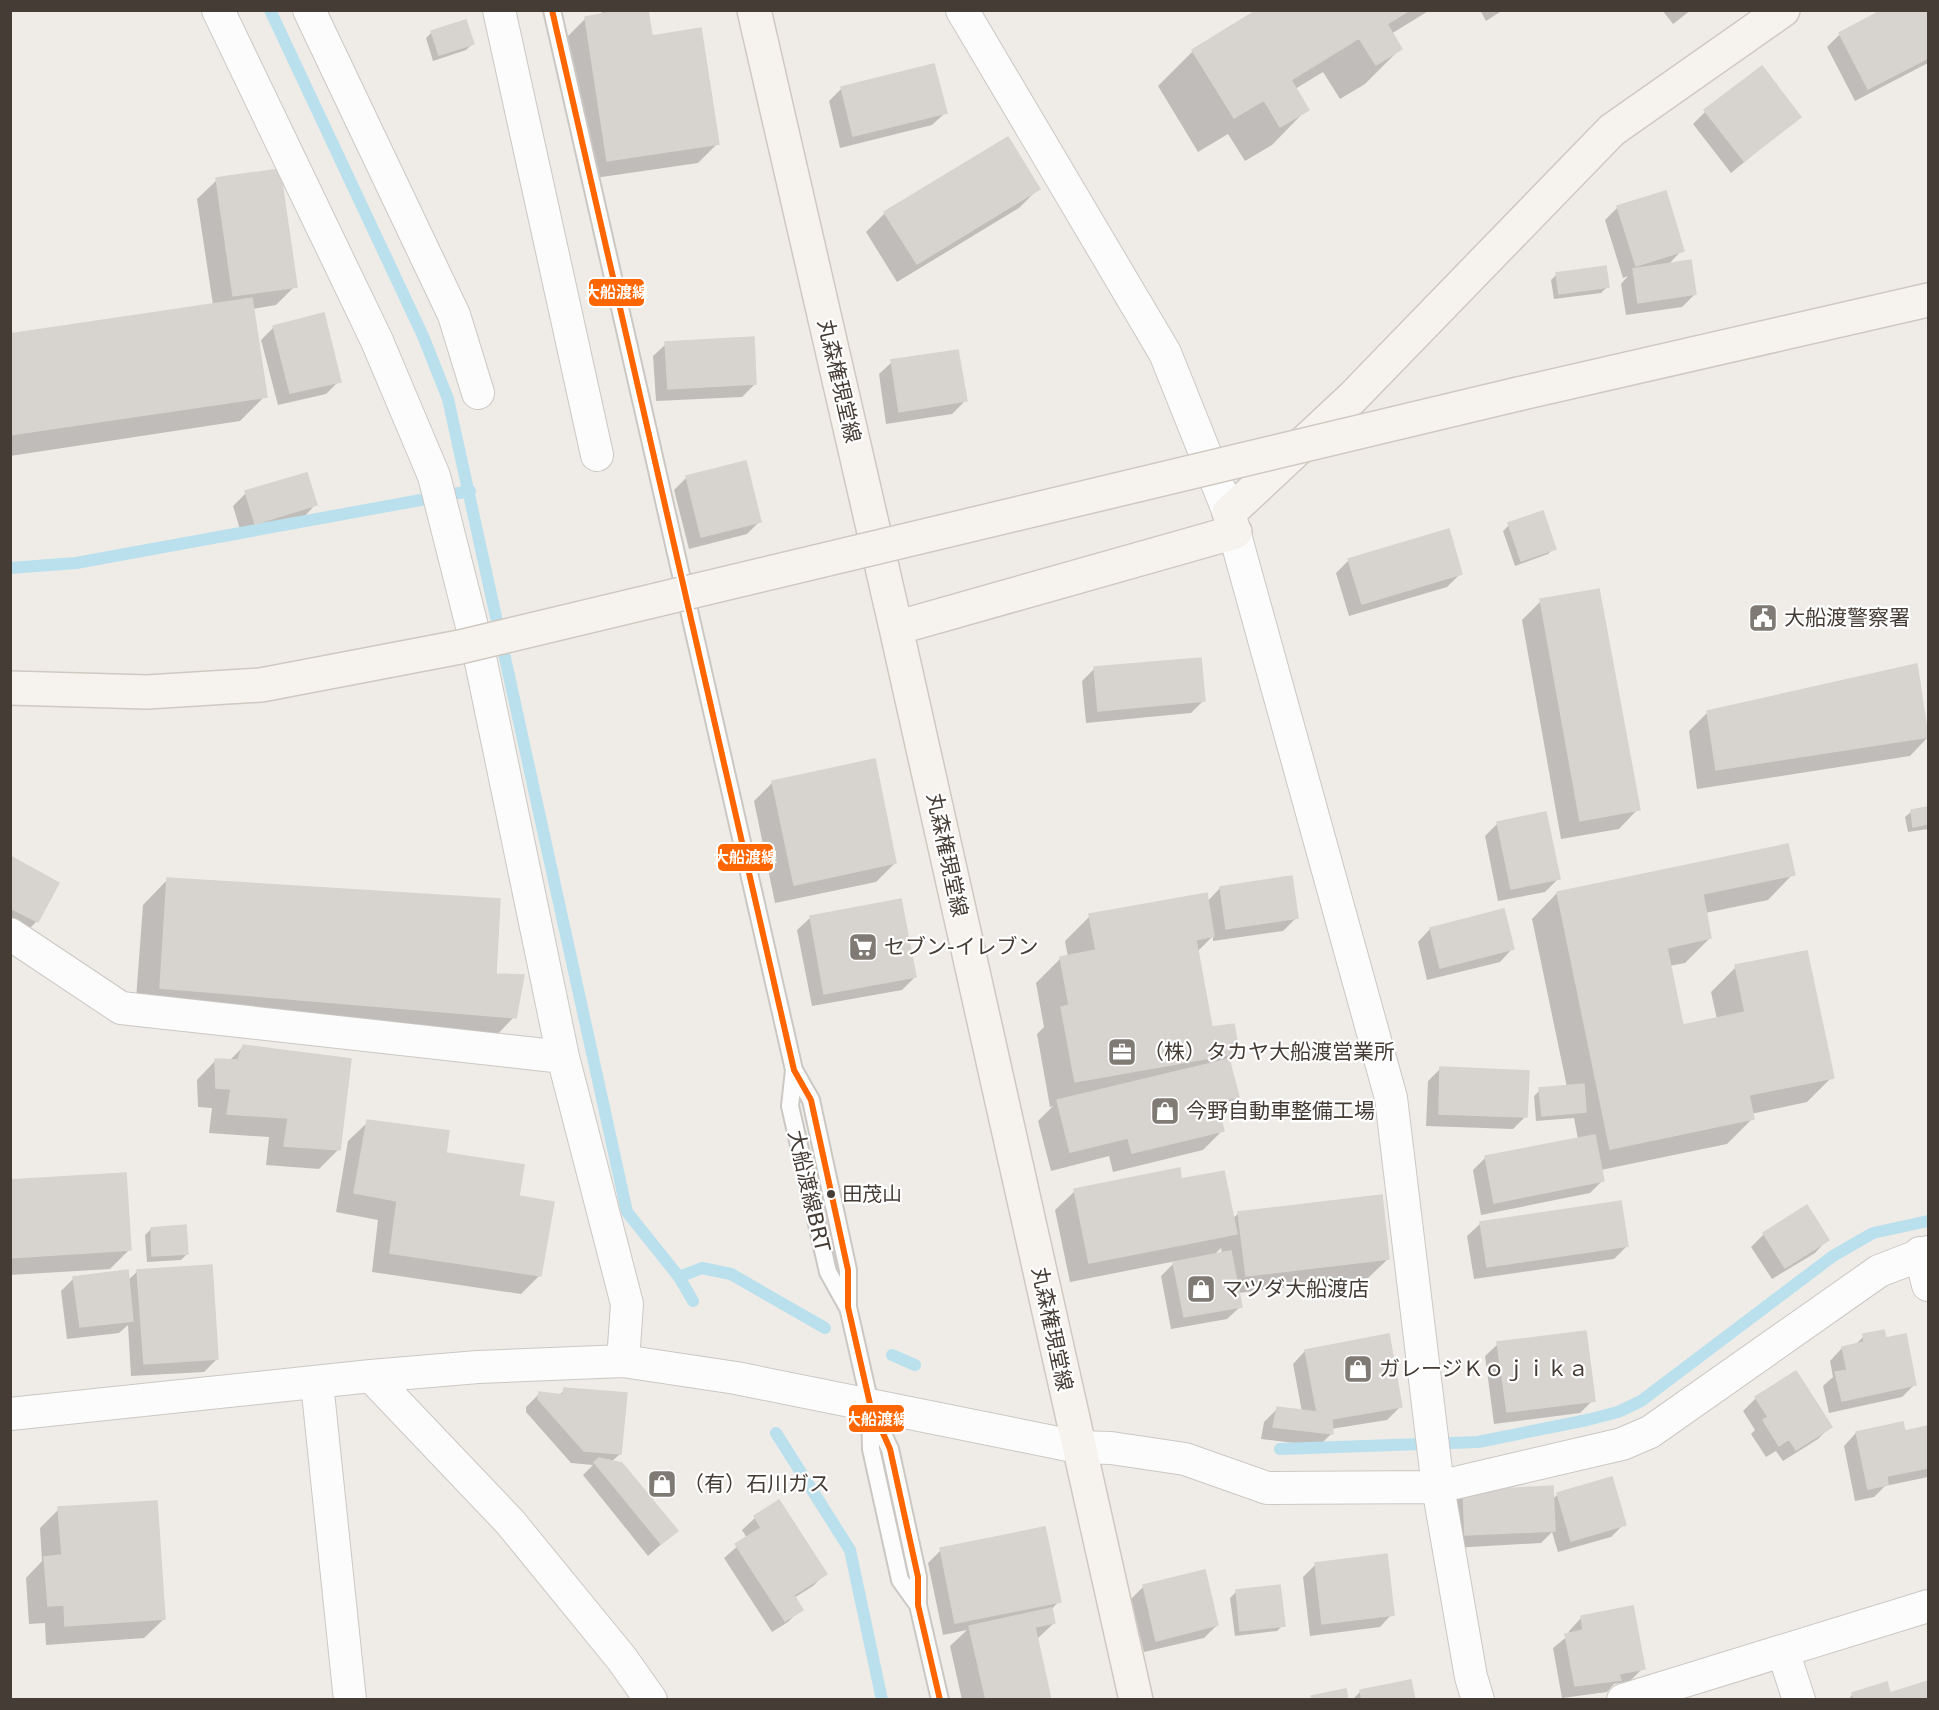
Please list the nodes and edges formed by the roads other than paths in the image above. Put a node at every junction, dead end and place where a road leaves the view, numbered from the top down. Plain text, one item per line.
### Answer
1 (218, 10) edge
2 (309, 10) edge
3 (499, 10) edge
4 (552, 10) edge
5 (754, 10) edge
6 (962, 10) edge
7 (1783, 10) edge
8 (1929, 300) edge
9 (478, 393) dead end
10 (597, 455) dead end
11 (1232, 523) junction
12 (896, 628) junction
13 (10, 687) edge
14 (10, 934) edge
15 (563, 1057) junction
16 (1924, 1253) edge
17 (1929, 1285) edge
18 (623, 1361) junction
19 (371, 1376) junction
20 (316, 1383) junction
21 (870, 1404) junction
22 (10, 1414) edge
23 (1078, 1447) junction
24 (1434, 1459) junction
25 (1929, 1606) edge
26 (1783, 1651) junction
27 (350, 1700) edge
28 (651, 1700) edge
29 (940, 1700) edge
30 (1136, 1700) edge
31 (1478, 1700) edge
32 (1623, 1700) edge
33 (1799, 1700) edge

1 - 15 street
2 - 9 street
3 - 10 street
4 - 21 lane, 大船渡線BRT
5 - 12 street, 丸森権現堂線
6 - 11 street
7 - 11 street
8 - 13 street, bridge
11 - 12 street
11 - 24 street
12 - 23 street, 丸森権現堂線
14 - 15 street
15 - 18 street
16 - 17 street
16 - 24 street
18 - 19 street
18 - 21 street
19 - 20 street
19 - 28 street
20 - 22 street
20 - 27 street
21 - 23 street
21 - 29 lane, 大船渡線BRT
23 - 24 street
23 - 30 street, 丸森権現堂線
24 - 31 street
25 - 26 street
26 - 32 street
26 - 33 street

